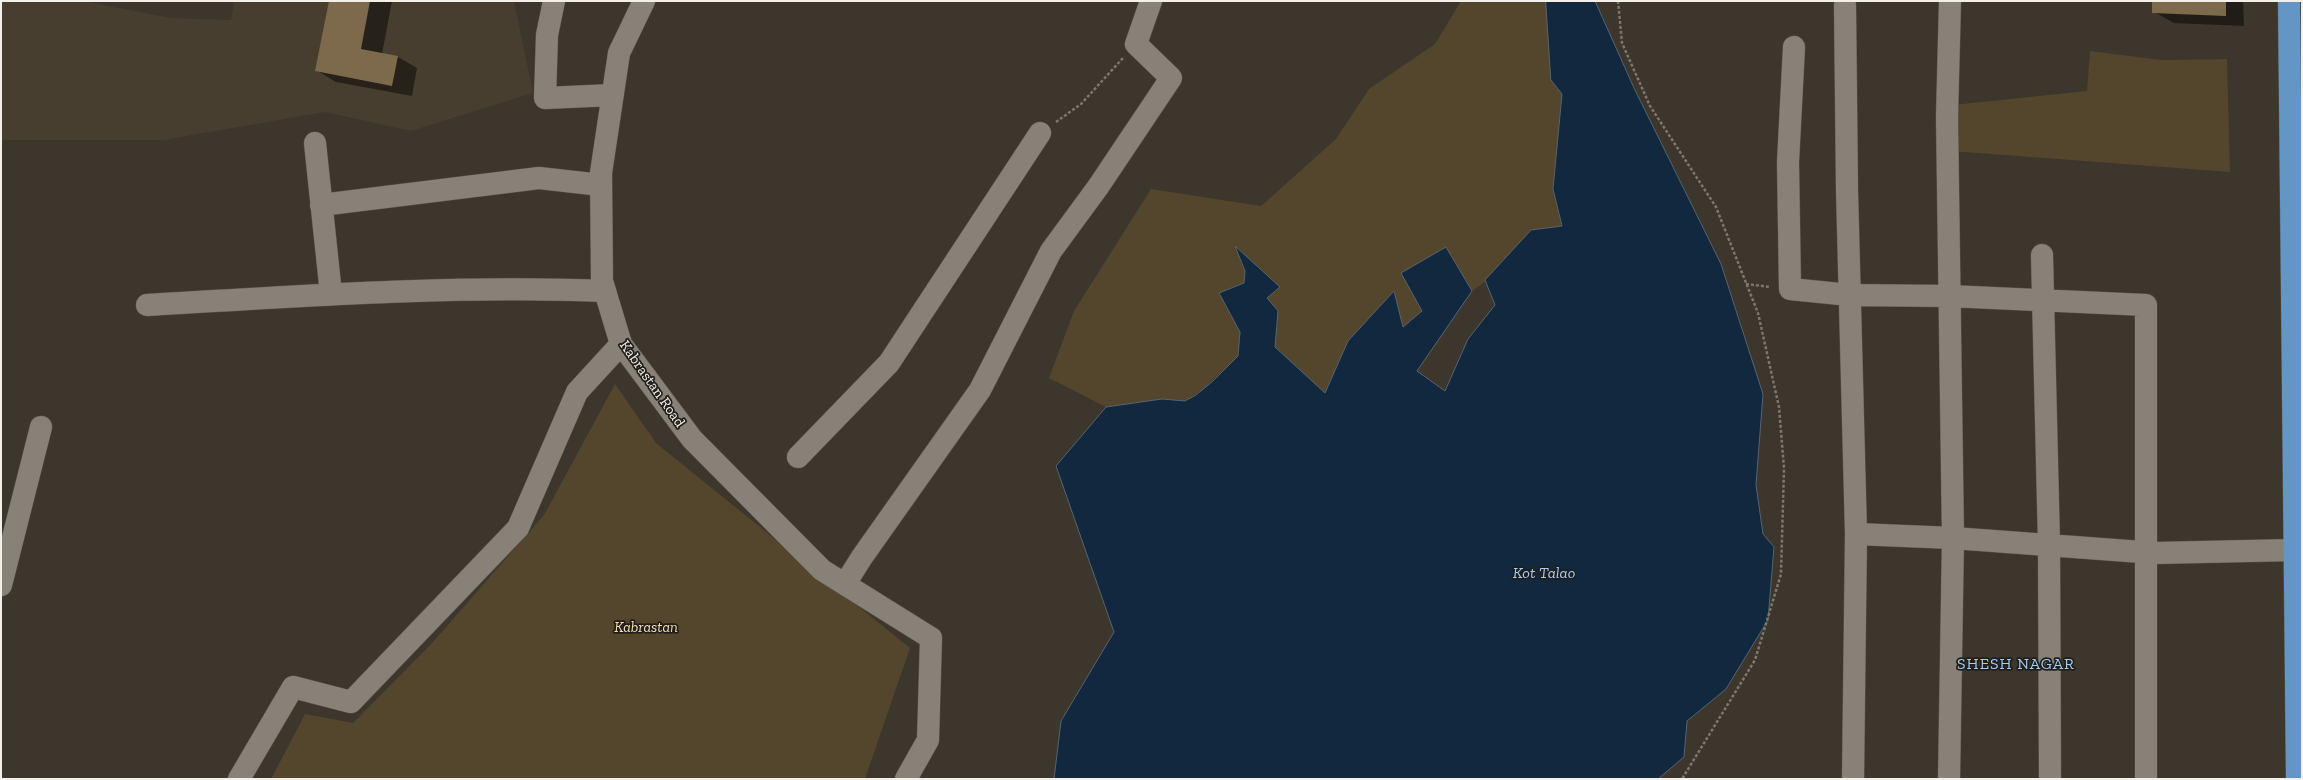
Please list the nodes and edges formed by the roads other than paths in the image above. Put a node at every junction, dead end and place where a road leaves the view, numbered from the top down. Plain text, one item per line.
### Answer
1 (554, 1) edge
2 (644, 1) edge
3 (1151, 1) edge
4 (1950, 1) edge
5 (2288, 1) edge
6 (1845, 5) dead end
7 (1794, 47) dead end
8 (613, 95) junction
9 (1040, 133) road end
10 (315, 143) dead end
11 (601, 185) junction
12 (321, 205) junction
13 (2297, 251) edge
14 (2042, 255) dead end
15 (605, 291) junction
16 (331, 294) junction
17 (1850, 295) junction
18 (1949, 296) junction
19 (2042, 301) junction
20 (147, 305) dead end
21 (621, 344) junction
22 (41, 427) dead end
23 (798, 457) dead end
24 (2298, 494) edge
25 (1856, 534) junction
26 (1953, 538) junction
27 (2049, 544) junction
28 (2295, 550) junction
29 (2146, 552) junction
30 (845, 584) junction
31 (1, 585) edge
32 (2299, 689) edge
33 (239, 779) edge
34 (906, 779) edge
35 (1853, 779) edge
36 (1949, 779) edge
37 (2050, 779) edge
38 (2146, 779) edge
39 (2297, 779) edge

1 - 8 street
2 - 8 street, Kabrastan Road
3 - 30 street
4 - 18 street
5 - 13 highway
6 - 17 street
7 - 17 street
8 - 11 street, Kabrastan Road
9 - 23 street
10 - 12 street
11 - 12 street
11 - 15 street, Kabrastan Road
12 - 16 street
13 - 24 highway
14 - 19 street
15 - 16 street
15 - 21 street, Kabrastan Road
16 - 20 street
17 - 18 street
17 - 25 street
18 - 19 street
18 - 26 street
19 - 27 street
19 - 29 street
21 - 30 street, Kabrastan Road
21 - 33 street
22 - 31 street
24 - 28 highway
25 - 26 street
25 - 35 street
26 - 27 street
26 - 36 street
27 - 29 street
27 - 37 street
28 - 29 street
28 - 32 highway
29 - 38 street
30 - 34 street, Kabrastan Road
32 - 39 highway

